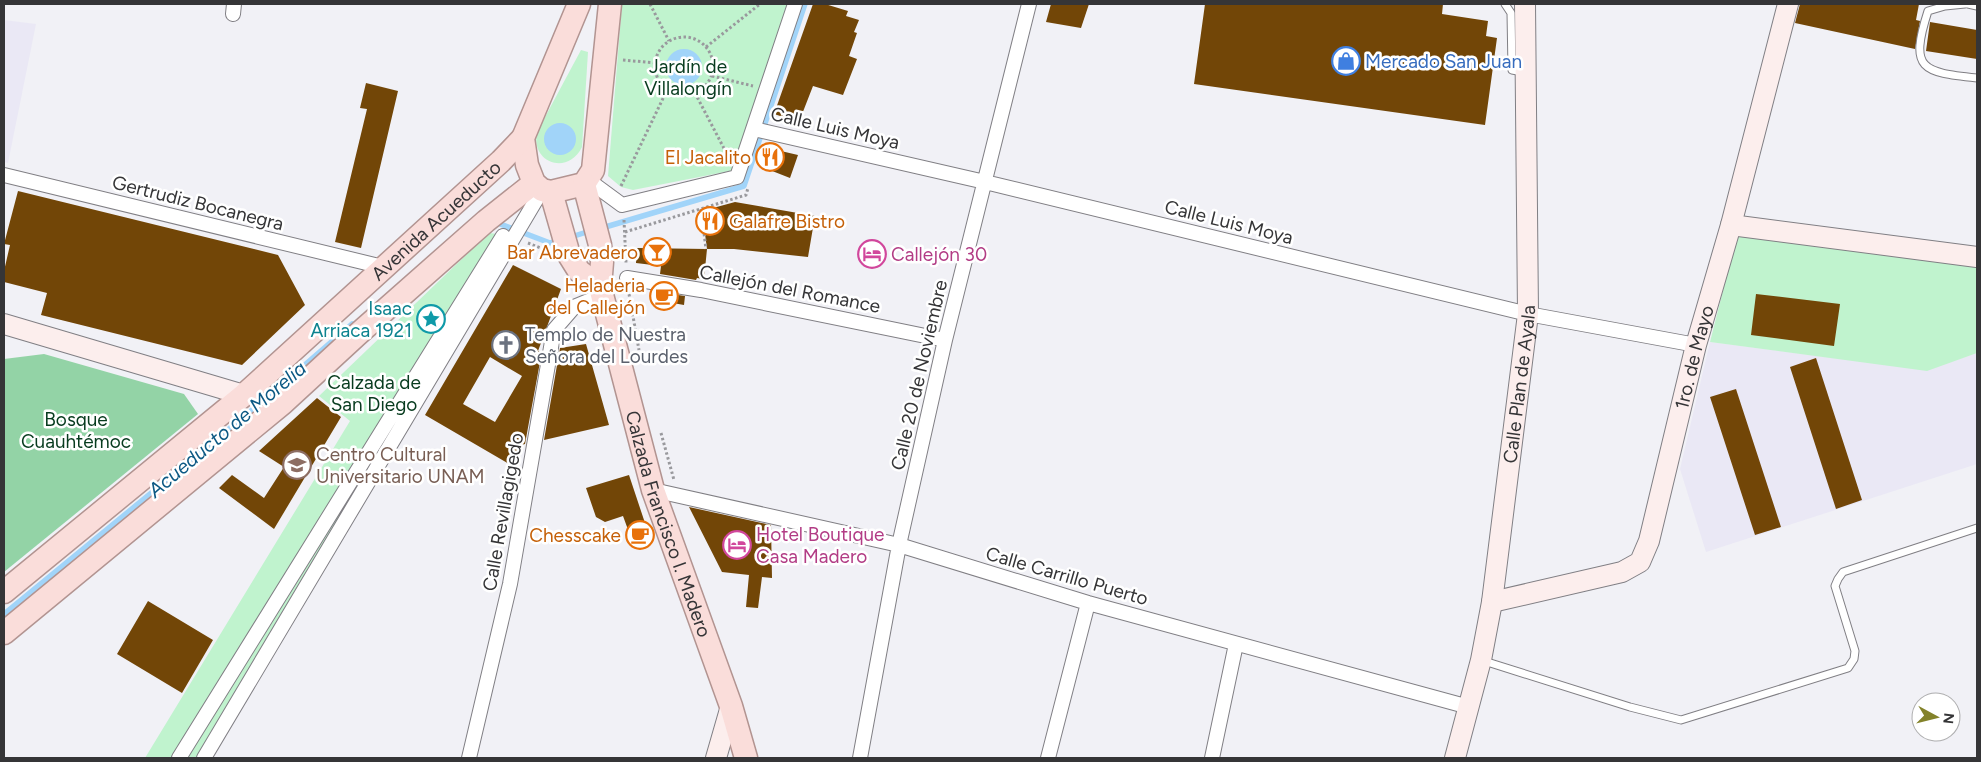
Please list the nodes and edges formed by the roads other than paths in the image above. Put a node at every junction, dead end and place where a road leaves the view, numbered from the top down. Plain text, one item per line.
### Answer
1 (579, 4) edge
2 (610, 4) edge
3 (795, 4) edge
4 (1029, 4) edge
5 (1505, 4) edge
6 (1524, 4) edge
7 (1788, 4) edge
8 (1967, 4) edge
9 (1977, 6) edge
10 (1525, 72) junction
11 (1977, 78) edge
12 (754, 129) junction
13 (523, 138) junction
14 (4, 175) edge
15 (586, 182) junction
16 (985, 182) junction
17 (542, 188) junction
18 (511, 222) dead end
19 (1732, 224) junction
20 (1977, 257) edge
21 (382, 267) junction
22 (627, 278) road end
23 (601, 291) junction
24 (1528, 314) junction
25 (4, 324) edge
26 (945, 340) junction
27 (1696, 345) junction
28 (244, 395) junction
29 (653, 490) junction
30 (1977, 528) edge
31 (899, 546) junction
32 (4, 592) edge
33 (1492, 602) junction
34 (1088, 603) junction
35 (4, 632) edge
36 (1236, 644) junction
37 (1481, 660) junction
38 (730, 706) junction
39 (1469, 707) junction
40 (180, 758) edge
41 (204, 758) edge
42 (469, 758) edge
43 (716, 758) edge
44 (746, 758) edge
45 (860, 758) edge
46 (1048, 758) edge
47 (1212, 758) edge
48 (1455, 758) edge

1 - 13 main road
2 - 15 main road
3 - 12 street
4 - 16 street, Calle 20 de Noviembre
5 - 10 lane
6 - 10 street, Calle Plan de Ayala
7 - 19 street, 1ro. de Mayo
8 - 9 lane
8 - 11 lane
10 - 24 street, Calle Plan de Ayala
12 - 15 street
12 - 16 street, Calle Luis Moya
13 - 17 main road
13 - 21 main road, Avenida Acueducto
14 - 21 street, Gertrudiz Bocanegra
15 - 17 main road
15 - 23 main road, Calzada Francisco I. Madero
16 - 24 street, Calle Luis Moya
16 - 26 street, Calle 20 de Noviembre
17 - 23 main road
17 - 35 main road, Avenida Acueducto
17 - 41 street
18 - 40 street
19 - 20 street
19 - 27 street, 1ro. de Mayo
21 - 28 main road, Avenida Acueducto
22 - 26 street, Callejón del Romance
23 - 29 main road, Calzada Francisco I. Madero
23 - 42 street, Calle Revillagigedo
24 - 27 street, Calle Luis Moya
24 - 33 street, Calle Plan de Ayala
25 - 28 street
26 - 31 street, Calle 20 de Noviembre
27 - 33 street, 1ro. de Mayo
28 - 32 main road, Avenida Acueducto
29 - 31 street, Calle Carrillo Puerto
29 - 38 main road, Calzada Francisco I. Madero
30 - 37 lane
31 - 34 street, Calle Carrillo Puerto
31 - 45 street, Calle 20 de Noviembre
33 - 37 street, Calle Plan de Ayala
34 - 36 street, Calle Carrillo Puerto
34 - 46 street
36 - 39 street, Calle Carrillo Puerto
36 - 47 street
37 - 39 street, Calle Plan de Ayala
38 - 43 street
38 - 44 main road, Calzada Francisco I. Madero
39 - 48 street, Calle Plan de Ayala

